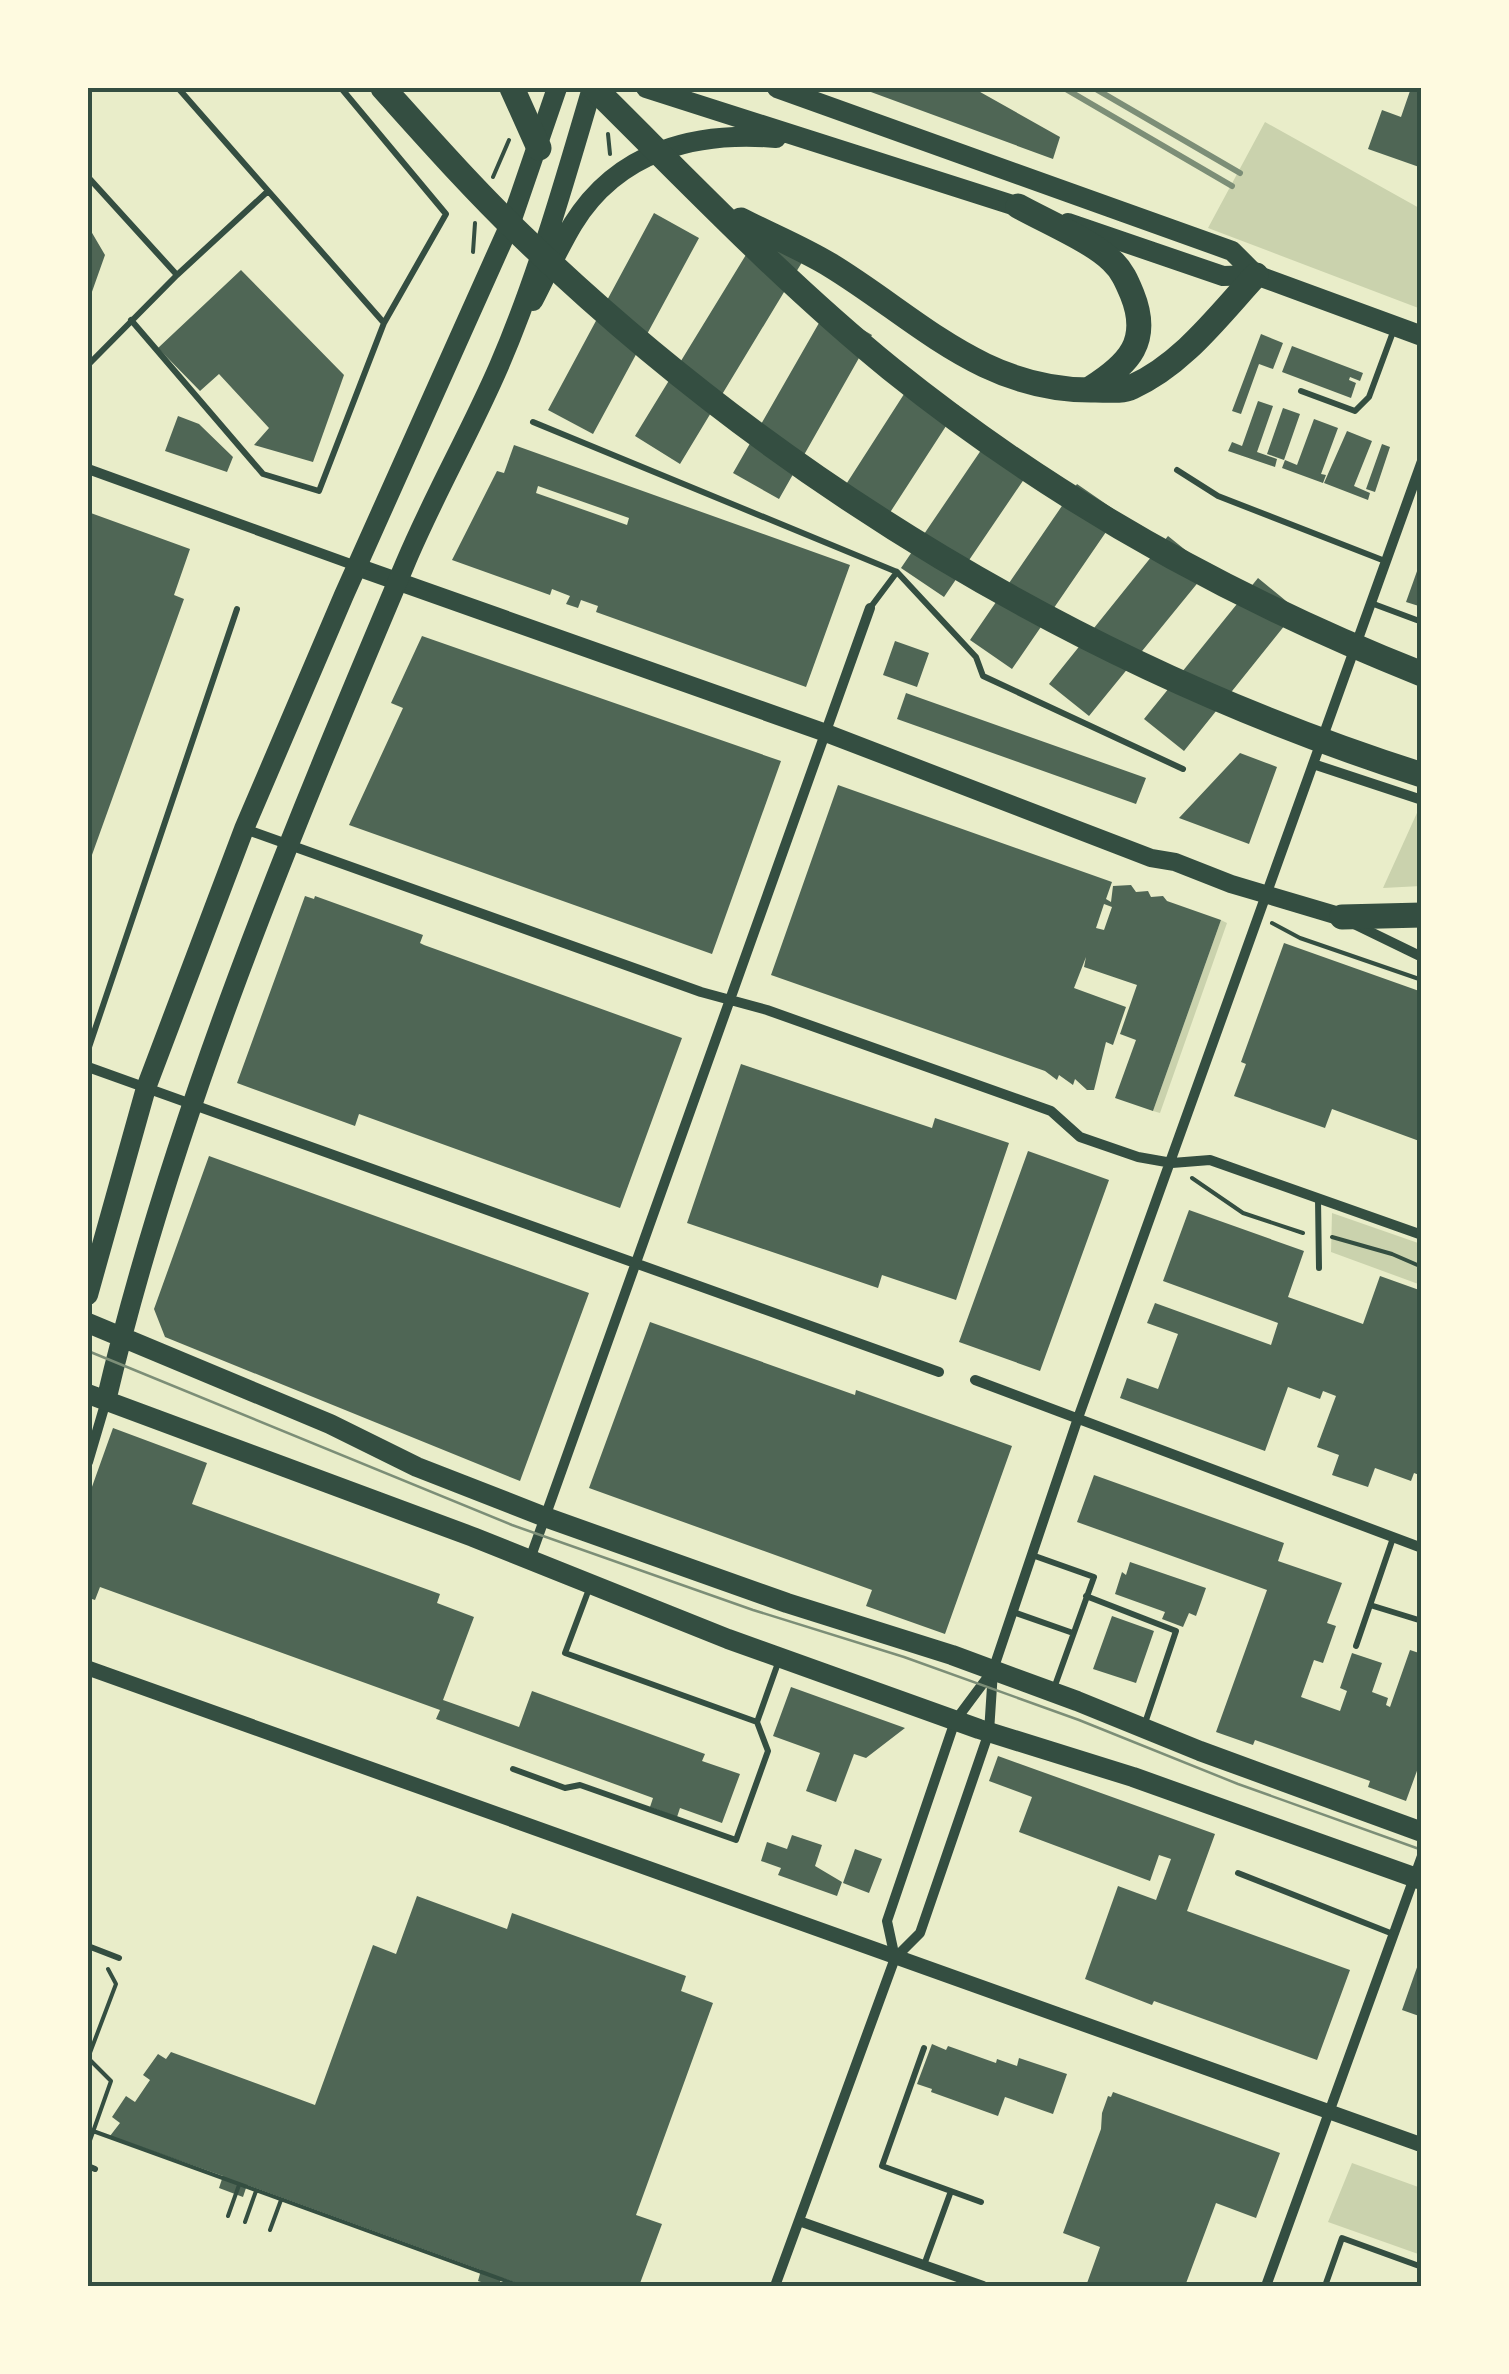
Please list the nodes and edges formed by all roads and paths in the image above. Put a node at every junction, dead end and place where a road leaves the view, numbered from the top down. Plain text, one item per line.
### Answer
1 (178, 88) edge
2 (340, 88) edge
3 (382, 88) edge
4 (512, 88) edge
5 (556, 88) edge
6 (593, 88) edge
7 (646, 88) edge
8 (776, 88) edge
9 (818, 141) junction
10 (539, 148) junction
11 (88, 177) edge
12 (268, 192) junction
13 (714, 206) junction
14 (1018, 206) junction
15 (177, 275) junction
16 (1256, 275) junction
17 (130, 320) junction
18 (384, 323) junction
19 (1396, 326) junction
20 (1422, 336) edge
21 (499, 364) junction
22 (88, 366) edge
23 (1080, 390) junction
24 (1301, 390) dead end
25 (533, 422) dead end
26 (1422, 461) edge
27 (88, 468) edge
28 (1177, 470) dead end
29 (1386, 560) junction
30 (357, 567) junction
31 (897, 572) junction
32 (398, 580) junction
33 (1370, 603) junction
34 (870, 608) joint
35 (237, 610) dead end
36 (1422, 622) edge
37 (1422, 674) edge
38 (826, 733) junction
39 (1313, 764) junction
40 (1183, 769) dead end
41 (1422, 775) edge
42 (1422, 800) edge
43 (244, 829) junction
44 (287, 844) junction
45 (1267, 894) junction
46 (1422, 915) edge
47 (1342, 918) junction
48 (1304, 929) dead end
49 (1288, 934) dead end
50 (1308, 938) junction
51 (1422, 957) edge
52 (1422, 980) edge
53 (730, 1000) junction
54 (88, 1050) edge
55 (88, 1067) edge
56 (146, 1088) junction
57 (194, 1105) junction
58 (1172, 1163) junction
59 (1318, 1198) junction
60 (1319, 1235) junction
61 (1422, 1235) edge
62 (636, 1263) junction
63 (1422, 1267) edge
64 (1320, 1268) dead end
65 (88, 1295) edge
66 (88, 1323) edge
67 (122, 1335) junction
68 (939, 1372) dead end
69 (975, 1380) dead end
70 (97, 1398) edge
71 (1078, 1418) junction
72 (88, 1462) edge
73 (545, 1518) junction
74 (1393, 1538) junction
75 (1422, 1548) edge
76 (1032, 1555) junction
77 (530, 1560) junction
78 (591, 1584) junction
79 (1086, 1596) junction
80 (1370, 1605) junction
81 (1012, 1612) junction
82 (1422, 1621) edge
83 (1073, 1633) junction
84 (1356, 1646) dead end
85 (780, 1658) junction
86 (88, 1668) edge
87 (993, 1670) junction
88 (1053, 1692) junction
89 (955, 1720) junction
90 (757, 1722) junction
91 (1144, 1729) junction
92 (989, 1732) junction
93 (513, 1769) dead end
94 (1422, 1832) edge
95 (1422, 1856) edge
96 (1238, 1873) dead end
97 (1417, 1879) edge
98 (1393, 1934) junction
99 (88, 1946) edge
100 (98, 1950) junction
101 (119, 1958) dead end
102 (894, 1958) junction
103 (924, 2048) dead end
104 (1329, 2112) junction
105 (93, 2131) junction
106 (1422, 2145) edge
107 (88, 2146) edge
108 (239, 2185) junction
109 (256, 2191) junction
110 (951, 2191) junction
111 (280, 2200) junction
112 (981, 2202) dead end
113 (228, 2216) dead end
114 (799, 2221) junction
115 (245, 2222) dead end
116 (270, 2230) dead end
117 (924, 2265) junction
118 (1422, 2266) edge
119 (495, 2278) junction
120 (492, 2286) edge
121 (520, 2286) edge
122 (775, 2286) edge
123 (983, 2286) edge
124 (1266, 2286) edge
125 (1325, 2286) edge

1 - 12 lane
2 - 18 lane
3 - 41 highway
4 - 10 highway
5 - 10 main road
6 - 13 highway
6 - 21 main road
7 - 9 main road
8 - 16 main road
9 - 14 main road
9 - 21 main road
10 - 30 main road
11 - 15 lane
12 - 15 lane
12 - 18 lane
13 - 23 highway
13 - 37 highway
14 - 16 main road
14 - 23 highway
15 - 17 lane
16 - 19 main road
16 - 23 highway
17 - 18 lane
17 - 22 lane
19 - 20 main road
19 - 24 lane
21 - 32 main road
25 - 31 lane
26 - 29 street
27 - 30 street
28 - 29 lane
29 - 33 street
30 - 32 main road
30 - 43 main road
31 - 34 lane
31 - 40 lane
32 - 38 main road
32 - 44 main road
33 - 36 lane
33 - 39 street
34 - 38 street
35 - 54 lane
38 - 45 main road
38 - 53 street
39 - 42 street
39 - 45 street
43 - 44 street
43 - 56 main road
44 - 53 street
44 - 57 main road
45 - 47 main road
45 - 58 street
46 - 47 highway
47 - 51 street
48 - 50 path
49 - 50 path
50 - 52 path
53 - 58 street
53 - 62 street
55 - 56 street
56 - 57 street
56 - 65 main road
57 - 62 street
57 - 67 main road
58 - 59 street
58 - 60 path
58 - 71 street
59 - 60 lane
59 - 61 street
60 - 63 path
60 - 64 lane
62 - 68 street
62 - 73 street
66 - 67 main road
67 - 70 main road
67 - 73 main road
69 - 71 street
70 - 72 street
70 - 77 main road
71 - 74 street
71 - 76 street
73 - 77 street
73 - 87 main road
74 - 75 street
74 - 80 lane
76 - 79 lane
76 - 81 street
77 - 78 main road
78 - 85 main road
78 - 90 lane
79 - 83 lane
79 - 91 lane
80 - 82 lane
80 - 84 lane
81 - 83 lane
81 - 87 street
83 - 88 lane
85 - 89 main road
85 - 90 lane
86 - 102 street
87 - 88 main road
87 - 89 street
87 - 92 street
88 - 91 main road
89 - 92 main road
89 - 102 street
90 - 93 lane
91 - 94 main road
92 - 97 main road
92 - 102 street
95 - 97 street
96 - 98 lane
97 - 98 street
98 - 104 street
99 - 100 lane
100 - 101 lane
100 - 105 path
102 - 104 street
102 - 114 street
103 - 110 lane
104 - 106 street
104 - 124 street
105 - 107 path
105 - 108 path
108 - 109 path
108 - 113 path
109 - 111 path
109 - 115 path
110 - 112 lane
110 - 117 lane
111 - 116 path
111 - 119 path
114 - 117 street
114 - 122 street
117 - 123 street
118 - 125 lane
119 - 120 path
119 - 121 path

